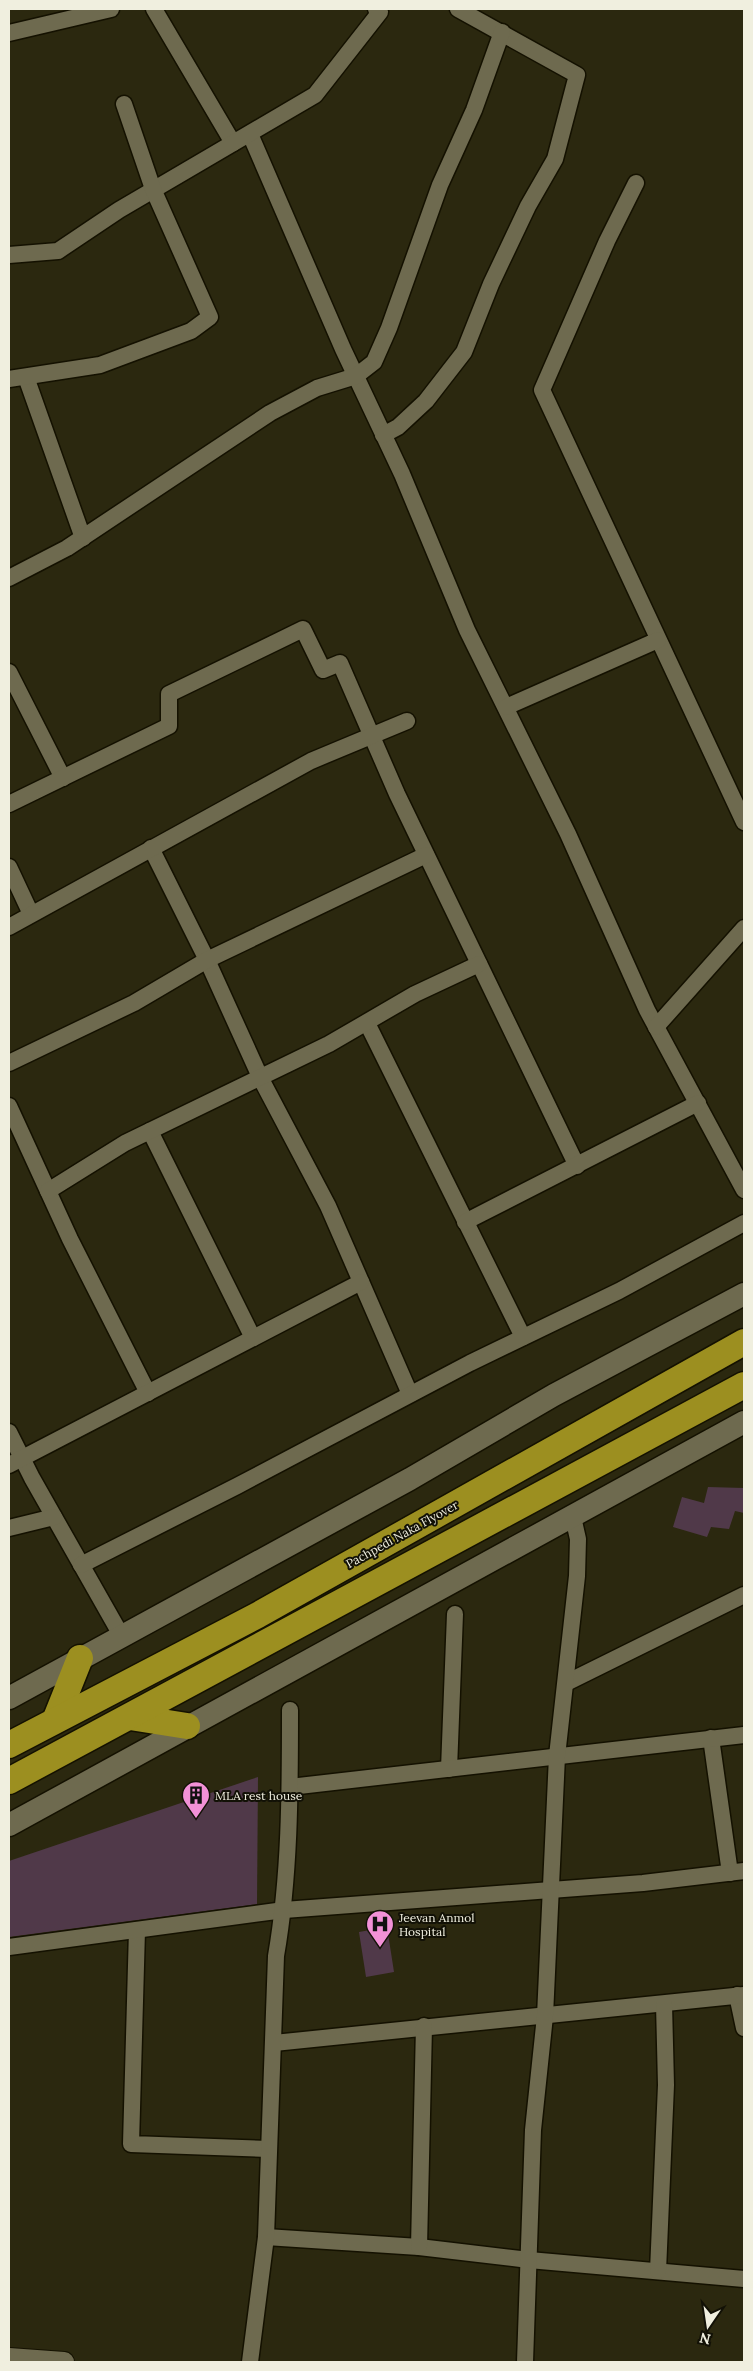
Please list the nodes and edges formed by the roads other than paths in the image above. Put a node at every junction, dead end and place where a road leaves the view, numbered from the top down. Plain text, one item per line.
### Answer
1 (111, 9) edge
2 (154, 9) edge
3 (376, 9) edge
4 (458, 9) edge
5 (502, 32) junction
6 (9, 33) edge
7 (124, 104) dead end
8 (250, 134) junction
9 (233, 143) junction
10 (636, 183) dead end
11 (153, 189) junction
12 (9, 255) edge
13 (356, 376) junction
14 (26, 377) junction
15 (9, 379) edge
16 (383, 435) junction
17 (83, 538) junction
18 (9, 578) edge
19 (658, 640) junction
20 (9, 672) edge
21 (506, 707) junction
22 (407, 720) dead end
23 (372, 736) junction
24 (63, 778) junction
25 (9, 804) edge
26 (744, 822) edge
27 (151, 848) junction
28 (426, 855) junction
29 (9, 867) edge
30 (31, 914) junction
31 (9, 927) edge
32 (744, 928) edge
33 (207, 960) junction
34 (479, 964) junction
35 (366, 1023) junction
36 (656, 1026) junction
37 (9, 1063) edge
38 (261, 1079) junction
39 (698, 1103) junction
40 (9, 1106) edge
41 (150, 1131) junction
42 (577, 1166) junction
43 (744, 1190) edge
44 (48, 1191) junction
45 (465, 1222) junction
46 (744, 1223) edge
47 (361, 1282) junction
48 (744, 1294) edge
49 (523, 1337) junction
50 (253, 1338) junction
51 (744, 1342) edge
52 (744, 1385) edge
53 (148, 1393) junction
54 (410, 1394) junction
55 (744, 1422) edge
56 (9, 1432) edge
57 (15, 1461) edge
58 (54, 1517) junction
59 (572, 1517) junction
60 (9, 1528) edge
61 (82, 1565) junction
62 (744, 1595) edge
63 (456, 1614) dead end
64 (121, 1635) junction
65 (80, 1658) junction
66 (566, 1683) junction
67 (9, 1698) edge
68 (290, 1710) dead end
69 (130, 1717) junction
70 (56, 1718) junction
71 (187, 1726) junction
72 (744, 1735) edge
73 (711, 1738) junction
74 (9, 1745) edge
75 (557, 1756) junction
76 (449, 1769) junction
77 (9, 1781) edge
78 (290, 1787) junction
79 (9, 1825) edge
80 (737, 1872) edge
81 (551, 1890) junction
82 (284, 1910) junction
83 (137, 1930) junction
84 (9, 1947) edge
85 (741, 1995) edge
86 (664, 2004) junction
87 (545, 2016) junction
88 (424, 2026) junction
89 (744, 2028) edge
90 (274, 2042) junction
91 (268, 2149) junction
92 (266, 2237) junction
93 (419, 2247) junction
94 (529, 2260) junction
95 (658, 2272) junction
96 (744, 2279) edge
97 (9, 2358) edge
98 (64, 2362) edge
99 (250, 2362) edge
100 (525, 2362) edge

1 - 6 street
2 - 9 street
3 - 8 street
4 - 5 street
5 - 13 street
5 - 16 street
7 - 11 street
8 - 9 street
8 - 13 street
9 - 11 street
10 - 19 street
11 - 12 street
11 - 14 street
13 - 16 street
13 - 17 street
14 - 15 street
14 - 17 street
16 - 21 street
17 - 18 street
19 - 21 street
19 - 26 street
20 - 24 street
21 - 36 street
22 - 23 street
23 - 24 street
23 - 27 street
23 - 28 street
24 - 25 street
27 - 30 street
27 - 33 street
28 - 33 street
28 - 34 street
29 - 30 street
30 - 31 street
32 - 36 street
33 - 37 street
33 - 38 street
34 - 35 street
34 - 42 street
35 - 38 street
35 - 45 street
36 - 39 street
38 - 41 street
38 - 47 street
39 - 42 street
39 - 43 street
40 - 44 street
41 - 44 street
41 - 50 street
42 - 45 street
44 - 53 street
45 - 49 street
46 - 49 street
47 - 50 street
47 - 54 street
48 - 64 main road
49 - 54 street
50 - 53 street
51 - 70 highway, Pachpedi Naka Flyover
52 - 69 highway
53 - 57 street
54 - 61 street
55 - 59 main road
56 - 57 street
57 - 58 street
58 - 60 street
58 - 61 street
59 - 66 street
59 - 71 main road
61 - 64 street
62 - 66 street
63 - 76 street
64 - 65 main road
65 - 67 main road
65 - 70 highway
66 - 75 street
68 - 78 street
69 - 71 highway
69 - 77 highway
70 - 74 highway, Pachpedi Naka Flyover
71 - 79 main road
72 - 73 street
73 - 75 street
73 - 80 street
75 - 76 street
75 - 81 street
76 - 78 street
78 - 82 street
80 - 81 street
81 - 82 street
81 - 87 street
82 - 83 street
82 - 90 street
83 - 84 street
83 - 91 street
85 - 86 street
85 - 89 street
86 - 87 street
86 - 95 street
87 - 88 street
87 - 94 street
88 - 90 street
88 - 93 street
90 - 91 street
91 - 92 street
92 - 93 street
92 - 99 street
93 - 94 street
94 - 95 street
94 - 100 street
95 - 96 street
97 - 98 street

